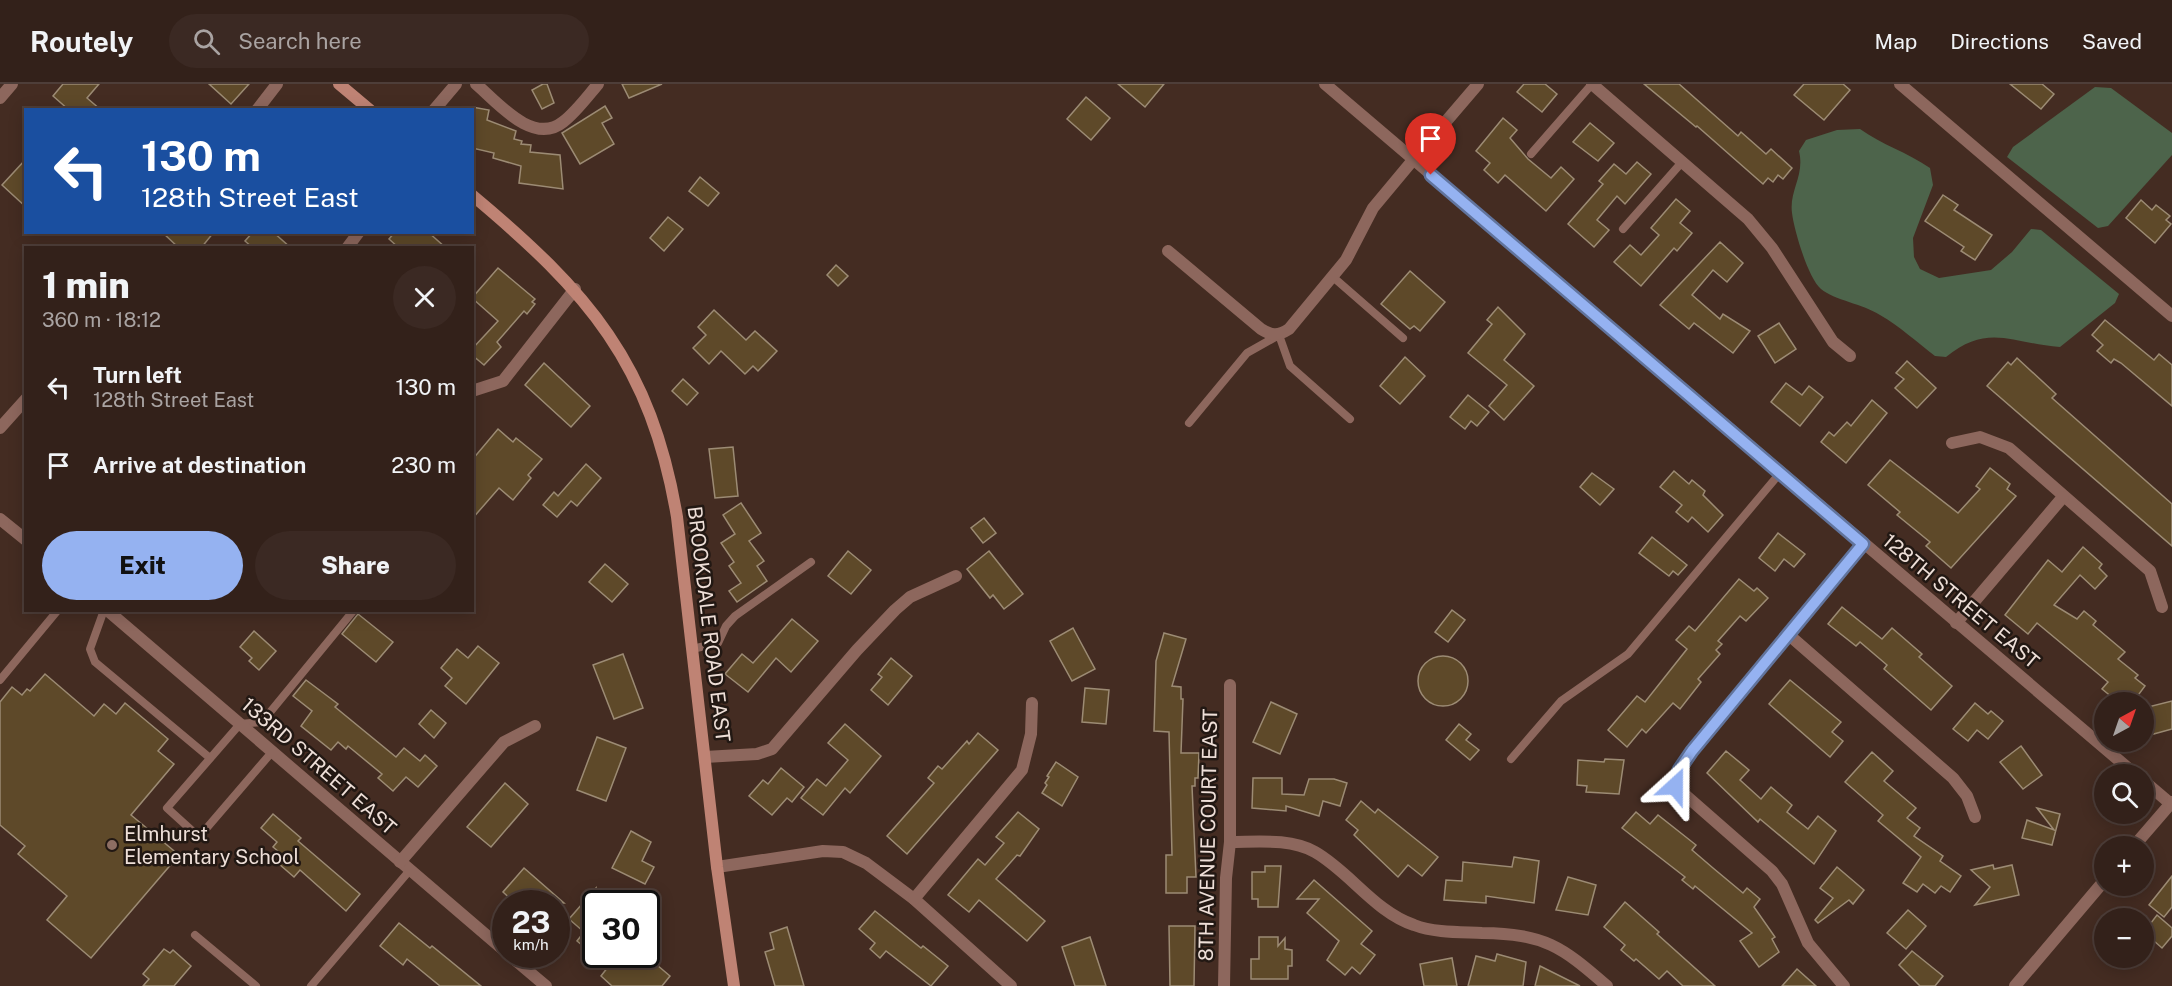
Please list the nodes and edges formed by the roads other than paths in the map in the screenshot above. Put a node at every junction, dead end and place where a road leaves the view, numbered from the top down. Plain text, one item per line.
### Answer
1 (12, 84) edge
2 (277, 84) edge
3 (339, 84) edge
4 (456, 84) edge
5 (476, 84) edge
6 (598, 84) edge
7 (1324, 84) edge
8 (1478, 84) edge
9 (1592, 84) edge
10 (1900, 84) edge
11 (0, 98) edge
12 (259, 108) edge
13 (368, 108) edge
14 (436, 108) edge
15 (1531, 154) dead end
16 (1413, 160) junction
17 (1683, 161) junction
18 (474, 197) edge
19 (1623, 229) dead end
20 (1168, 251) dead end
21 (1333, 277) junction
22 (575, 290) junction
23 (2172, 316) edge
24 (1279, 335) junction
25 (1403, 338) dead end
26 (1850, 356) dead end
27 (474, 390) edge
28 (24, 401) edge
29 (1350, 419) dead end
30 (1189, 423) dead end
31 (0, 428) edge
32 (1952, 443) dead end
33 (1780, 472) junction
34 (2063, 497) junction
35 (0, 519) edge
36 (24, 538) edge
37 (1863, 544) junction
38 (811, 562) dead end
39 (956, 576) dead end
40 (2162, 607) dead end
41 (56, 612) edge
42 (105, 612) edge
43 (108, 612) edge
44 (352, 612) edge
45 (1956, 623) junction
46 (1789, 635) junction
47 (692, 649) junction
48 (0, 680) edge
49 (1230, 685) dead end
50 (1032, 703) dead end
51 (240, 724) junction
52 (535, 726) dead end
53 (272, 752) junction
54 (705, 757) junction
55 (210, 758) junction
56 (1511, 759) dead end
57 (2123, 764) edge
58 (2154, 790) edge
59 (2171, 804) edge
60 (1975, 817) dead end
61 (2143, 836) edge
62 (1230, 843) junction
63 (405, 866) junction
64 (717, 867) junction
65 (2094, 893) edge
66 (914, 899) junction
67 (195, 935) dead end
68 (492, 940) edge
69 (525, 968) edge
70 (256, 986) edge
71 (311, 986) edge
72 (546, 986) edge
73 (734, 986) edge
74 (1011, 986) edge
75 (1224, 986) edge
76 (1608, 986) edge
77 (1844, 986) edge
78 (2015, 986) edge

1 - 11 street
2 - 12 street
3 - 13 main road
4 - 14 street
5 - 6 street
7 - 16 street, 128TH STREET EAST
8 - 16 street
9 - 15 lane
9 - 17 street
10 - 23 street
16 - 21 street
16 - 33 street, 128TH STREET EAST
17 - 19 lane
17 - 26 street
18 - 22 main road, BROOKDALE ROAD EAST
20 - 24 street
21 - 24 street
21 - 25 lane
22 - 27 street
22 - 47 main road, BROOKDALE ROAD EAST
24 - 29 lane
24 - 30 lane
28 - 31 street
32 - 34 street
33 - 37 street, 128TH STREET EAST
33 - 56 lane
34 - 40 street
34 - 45 street
35 - 36 street
37 - 45 street, 128TH STREET EAST
37 - 46 street
38 - 47 lane
39 - 54 street
41 - 48 lane
42 - 55 lane
43 - 51 street, 133RD STREET EAST
44 - 51 lane
45 - 57 street, 128TH STREET EAST
46 - 60 street
46 - 77 street
47 - 54 main road, BROOKDALE ROAD EAST
49 - 62 street, 8TH AVENUE COURT EAST
50 - 66 street
51 - 53 street, 133RD STREET EAST
51 - 55 lane
52 - 63 street
53 - 55 lane
53 - 63 street, 133RD STREET EAST
54 - 64 main road, BROOKDALE ROAD EAST
58 - 59 street
59 - 61 street
62 - 75 street, 8TH AVENUE COURT EAST
62 - 76 street
63 - 68 street, 133RD STREET EAST
63 - 71 lane
64 - 66 street
64 - 73 main road, BROOKDALE ROAD EAST
65 - 78 street
66 - 74 street
67 - 70 lane
69 - 72 street, 133RD STREET EAST

